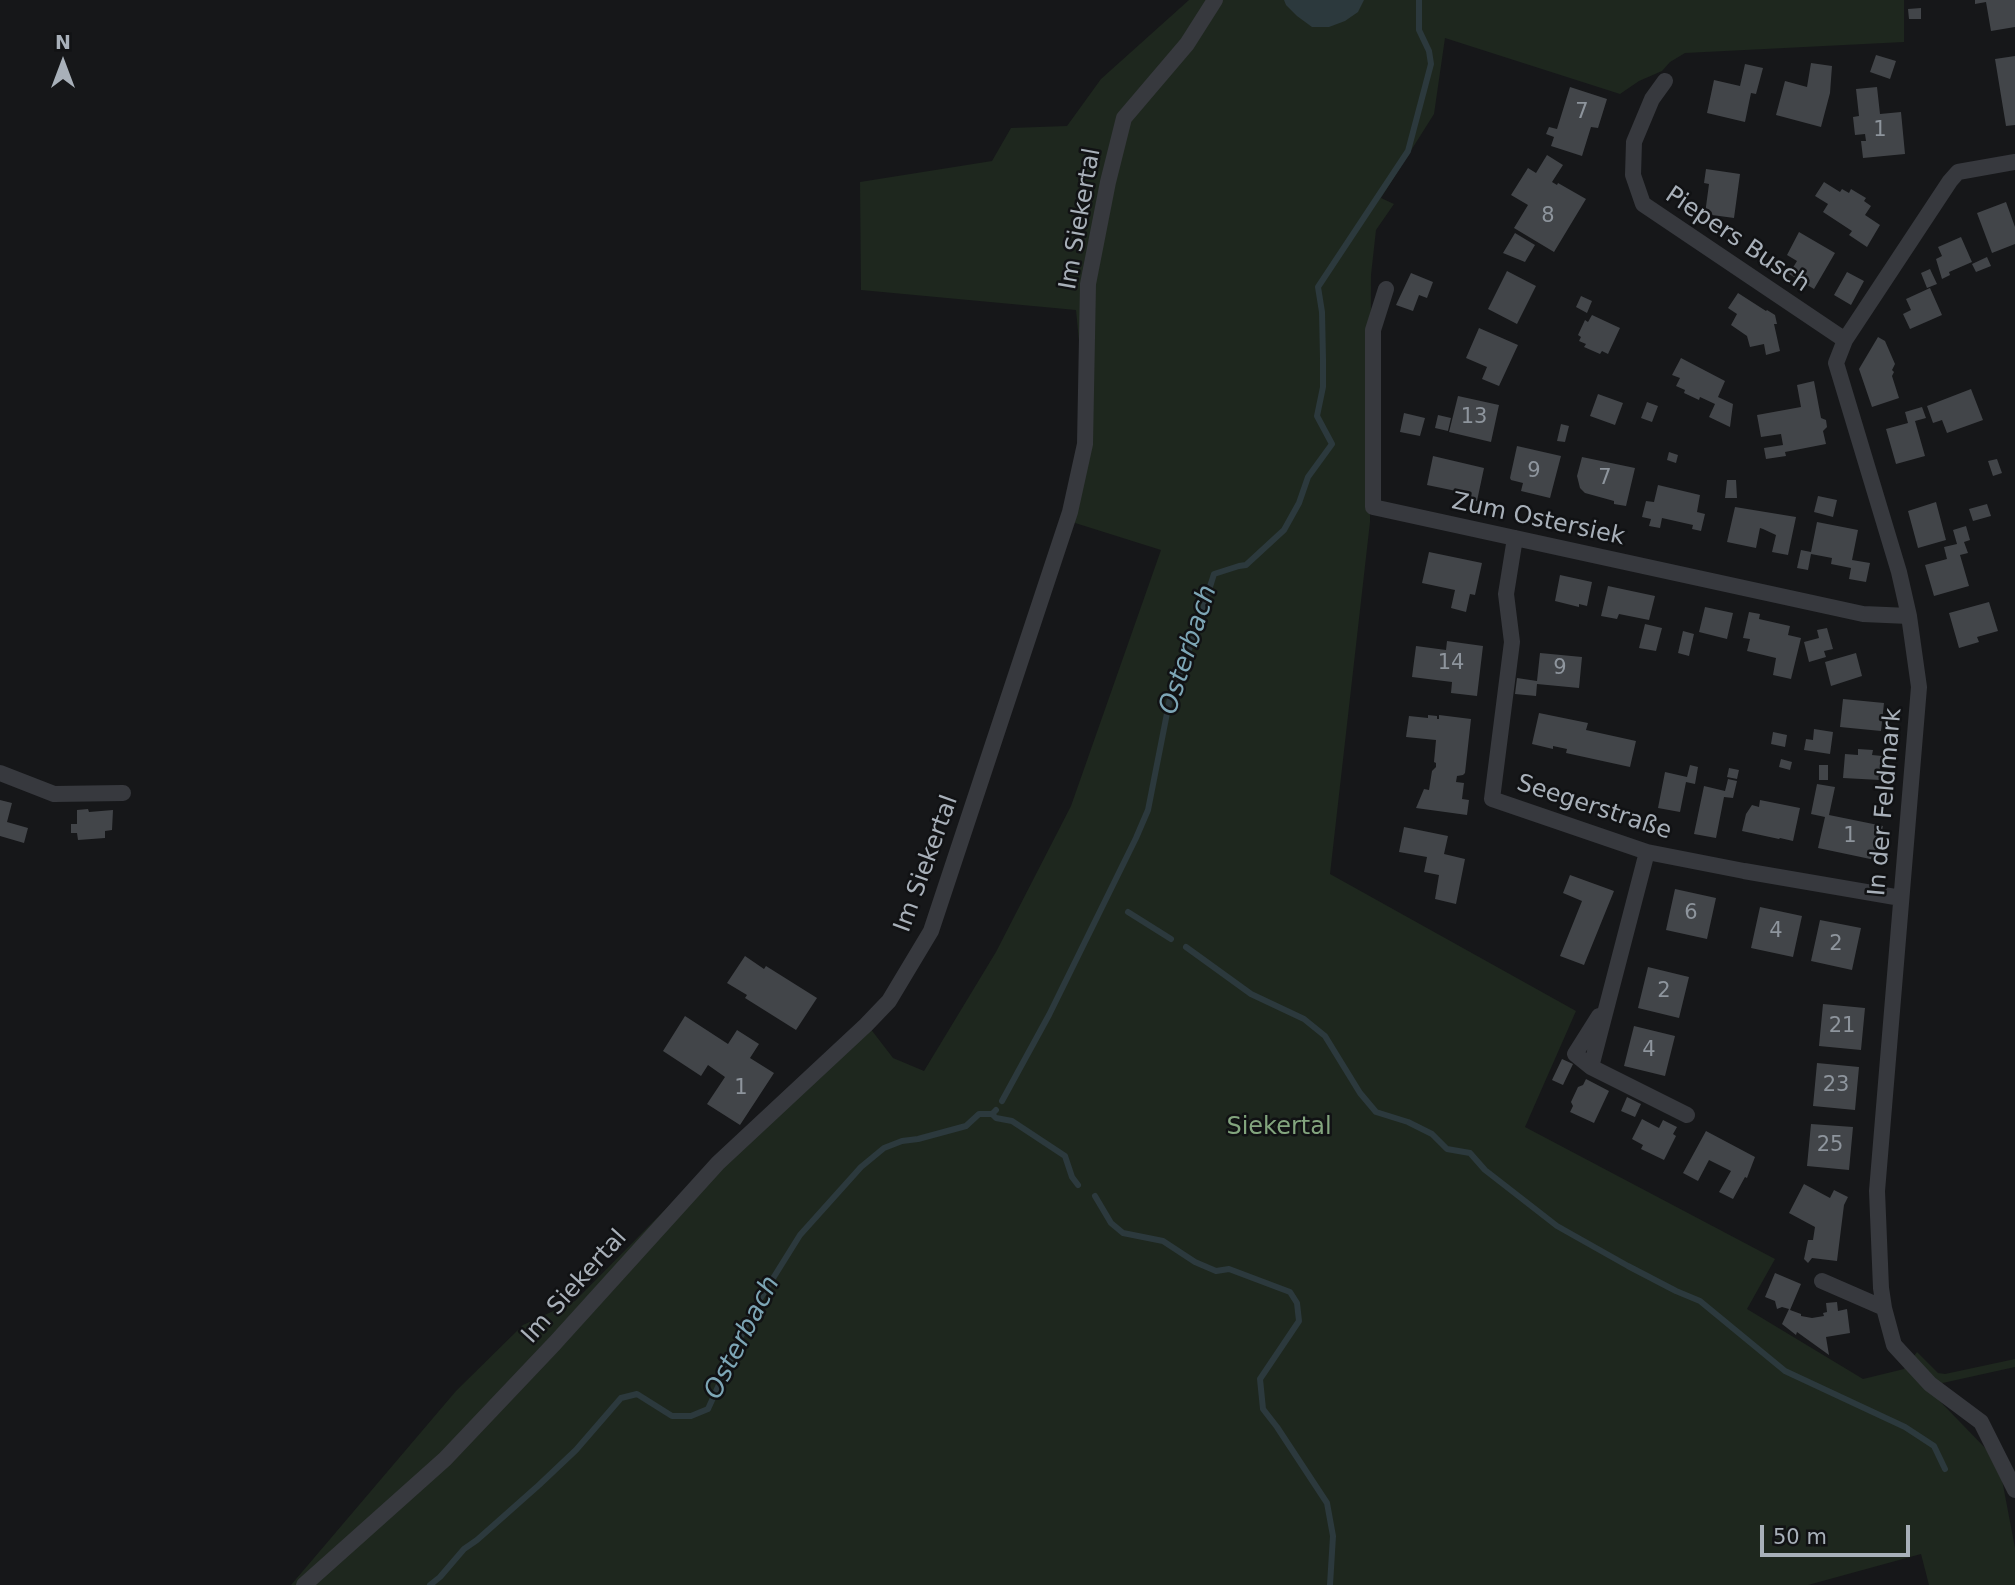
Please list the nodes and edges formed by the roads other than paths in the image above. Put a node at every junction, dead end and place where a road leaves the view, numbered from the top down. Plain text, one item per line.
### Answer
1 (1215, 0) edge
2 (1665, 81) dead end
3 (2015, 162) edge
4 (1386, 289) dead end
5 (1845, 340) junction
6 (1516, 538) junction
7 (1909, 616) junction
8 (0, 773) edge
9 (123, 793) dead end
10 (1647, 852) junction
11 (1901, 898) junction
12 (1687, 1115) dead end
13 (1822, 1281) dead end
14 (1884, 1308) junction
15 (2015, 1490) edge
16 (304, 1585) edge

1 - 16 street, Im Siekertal
2 - 5 street, Piepers Busch
3 - 5 street, In der Feldmark
4 - 6 street, Zum Ostersiek
5 - 7 street, In der Feldmark
6 - 7 street, Zum Ostersiek
6 - 10 street, Seegerstraße
7 - 11 street, In der Feldmark
8 - 9 street
10 - 11 street, Seegerstraße
10 - 12 street
11 - 14 street, In der Feldmark
13 - 14 street
14 - 15 street, In der Feldmark

